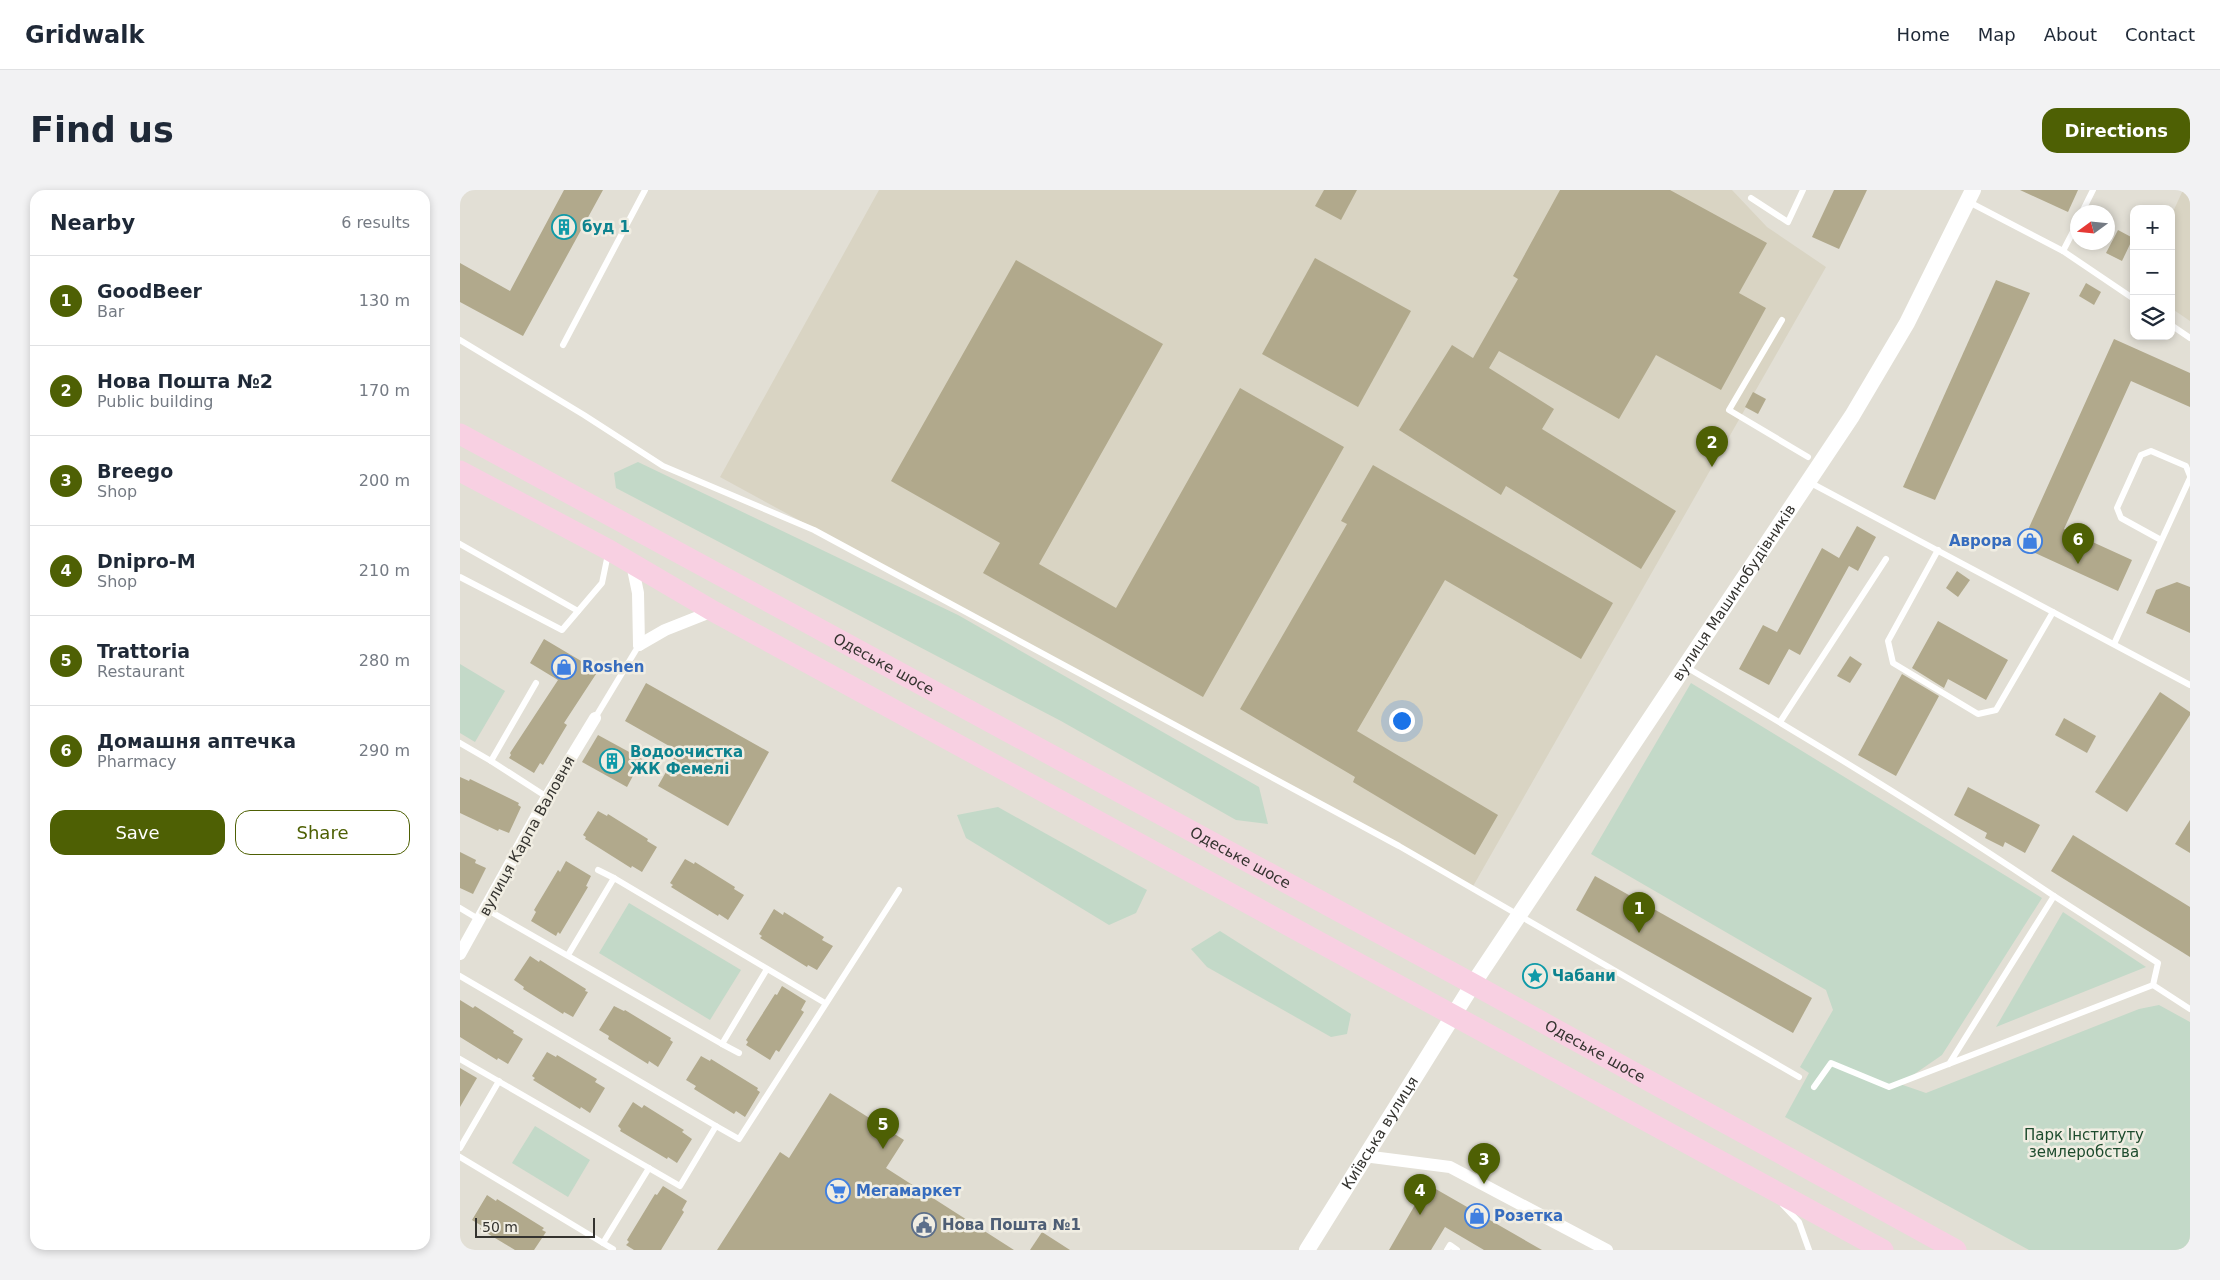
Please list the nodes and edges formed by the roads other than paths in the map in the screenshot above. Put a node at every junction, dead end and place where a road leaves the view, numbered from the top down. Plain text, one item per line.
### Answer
1 (645, 190) edge
2 (1803, 190) edge
3 (2094, 190) edge
4 (1971, 196) edge
5 (1751, 198) dead end
6 (2086, 205) edge
7 (2070, 237) edge
8 (2063, 251) junction
9 (2130, 296) edge
10 (1782, 320) dead end
11 (2175, 328) edge
12 (2190, 338) edge
13 (460, 340) edge
14 (563, 345) dead end
15 (460, 434) edge
16 (1808, 458) dead end
17 (460, 471) edge
18 (2190, 477) edge
19 (1808, 481) junction
20 (2161, 540) junction
21 (460, 544) edge
22 (609, 550) junction
23 (1938, 550) junction
24 (1886, 559) dead end
25 (632, 564) junction
26 (460, 577) edge
27 (578, 611) junction
28 (713, 611) junction
29 (2053, 612) junction
30 (2114, 644) junction
31 (639, 645) junction
32 (1684, 666) junction
33 (536, 683) dead end
34 (2190, 685) edge
35 (595, 718) joint
36 (1780, 722) junction
37 (460, 743) edge
38 (491, 761) junction
39 (547, 797) junction
40 (598, 870) dead end
41 (614, 878) junction
42 (899, 890) dead end
43 (2054, 896) junction
44 (460, 908) edge
45 (483, 914) junction
46 (1519, 914) junction
47 (460, 954) edge
48 (568, 956) junction
49 (767, 969) junction
50 (460, 976) edge
51 (1473, 984) junction
52 (2153, 985) junction
53 (825, 1004) junction
54 (2190, 1009) edge
55 (1452, 1015) junction
56 (722, 1044) junction
57 (739, 1053) dead end
58 (460, 1059) edge
59 (1949, 1064) junction
60 (1799, 1076) dead end
61 (499, 1081) junction
62 (1814, 1087) dead end
63 (716, 1126) junction
64 (460, 1148) edge
65 (1364, 1156) junction
66 (460, 1157) edge
67 (649, 1168) junction
68 (1765, 1186) junction
69 (604, 1243) junction
70 (613, 1250) edge
71 (1307, 1250) edge
72 (1447, 1250) edge
73 (1457, 1250) edge
74 (1607, 1250) edge
75 (1809, 1250) edge
76 (1883, 1250) edge
77 (1956, 1250) edge

1 - 14 lane
2 - 5 lane
3 - 6 lane
4 - 8 lane
4 - 19 street, вулиця Машинобудівників
7 - 8 lane
8 - 9 lane
10 - 16 lane
11 - 12 lane
13 - 46 lane
15 - 51 highway, Одеське шосе
17 - 22 highway
18 - 20 lane
18 - 20 lane
19 - 23 lane
19 - 32 street, вулиця Машинобудівників
20 - 30 lane
21 - 27 lane
22 - 25 highway
22 - 27 lane
23 - 29 lane
23 - 29 lane
24 - 36 lane
25 - 28 highway
25 - 31 street
26 - 27 lane
28 - 31 street
28 - 55 highway
29 - 30 lane
30 - 34 lane
31 - 35 lane
32 - 36 lane
32 - 46 street, вулиця Машинобудівників
33 - 38 lane
35 - 39 street, вулиця Карпа Валовня
36 - 43 lane
37 - 38 lane
38 - 39 lane
39 - 45 street, вулиця Карпа Валовня
40 - 41 lane
41 - 48 lane
41 - 49 lane
42 - 53 lane
43 - 52 lane
43 - 59 lane
44 - 45 lane
45 - 47 street, вулиця Карпа Валовня
45 - 48 lane
46 - 51 street, вулиця Машинобудівників
46 - 60 lane
48 - 56 lane
49 - 53 lane
49 - 56 lane
50 - 63 lane
51 - 55 street, Київська вулиця
51 - 77 highway, Одеське шосе
52 - 54 lane
52 - 59 lane
53 - 63 lane
55 - 65 street, Київська вулиця
55 - 68 highway
56 - 57 lane
58 - 61 lane
59 - 62 lane
61 - 64 lane
61 - 67 lane
63 - 67 lane
65 - 71 street, Київська вулиця
65 - 74 street
66 - 69 lane
67 - 69 lane
68 - 75 lane
68 - 76 highway
69 - 70 lane
72 - 73 lane

